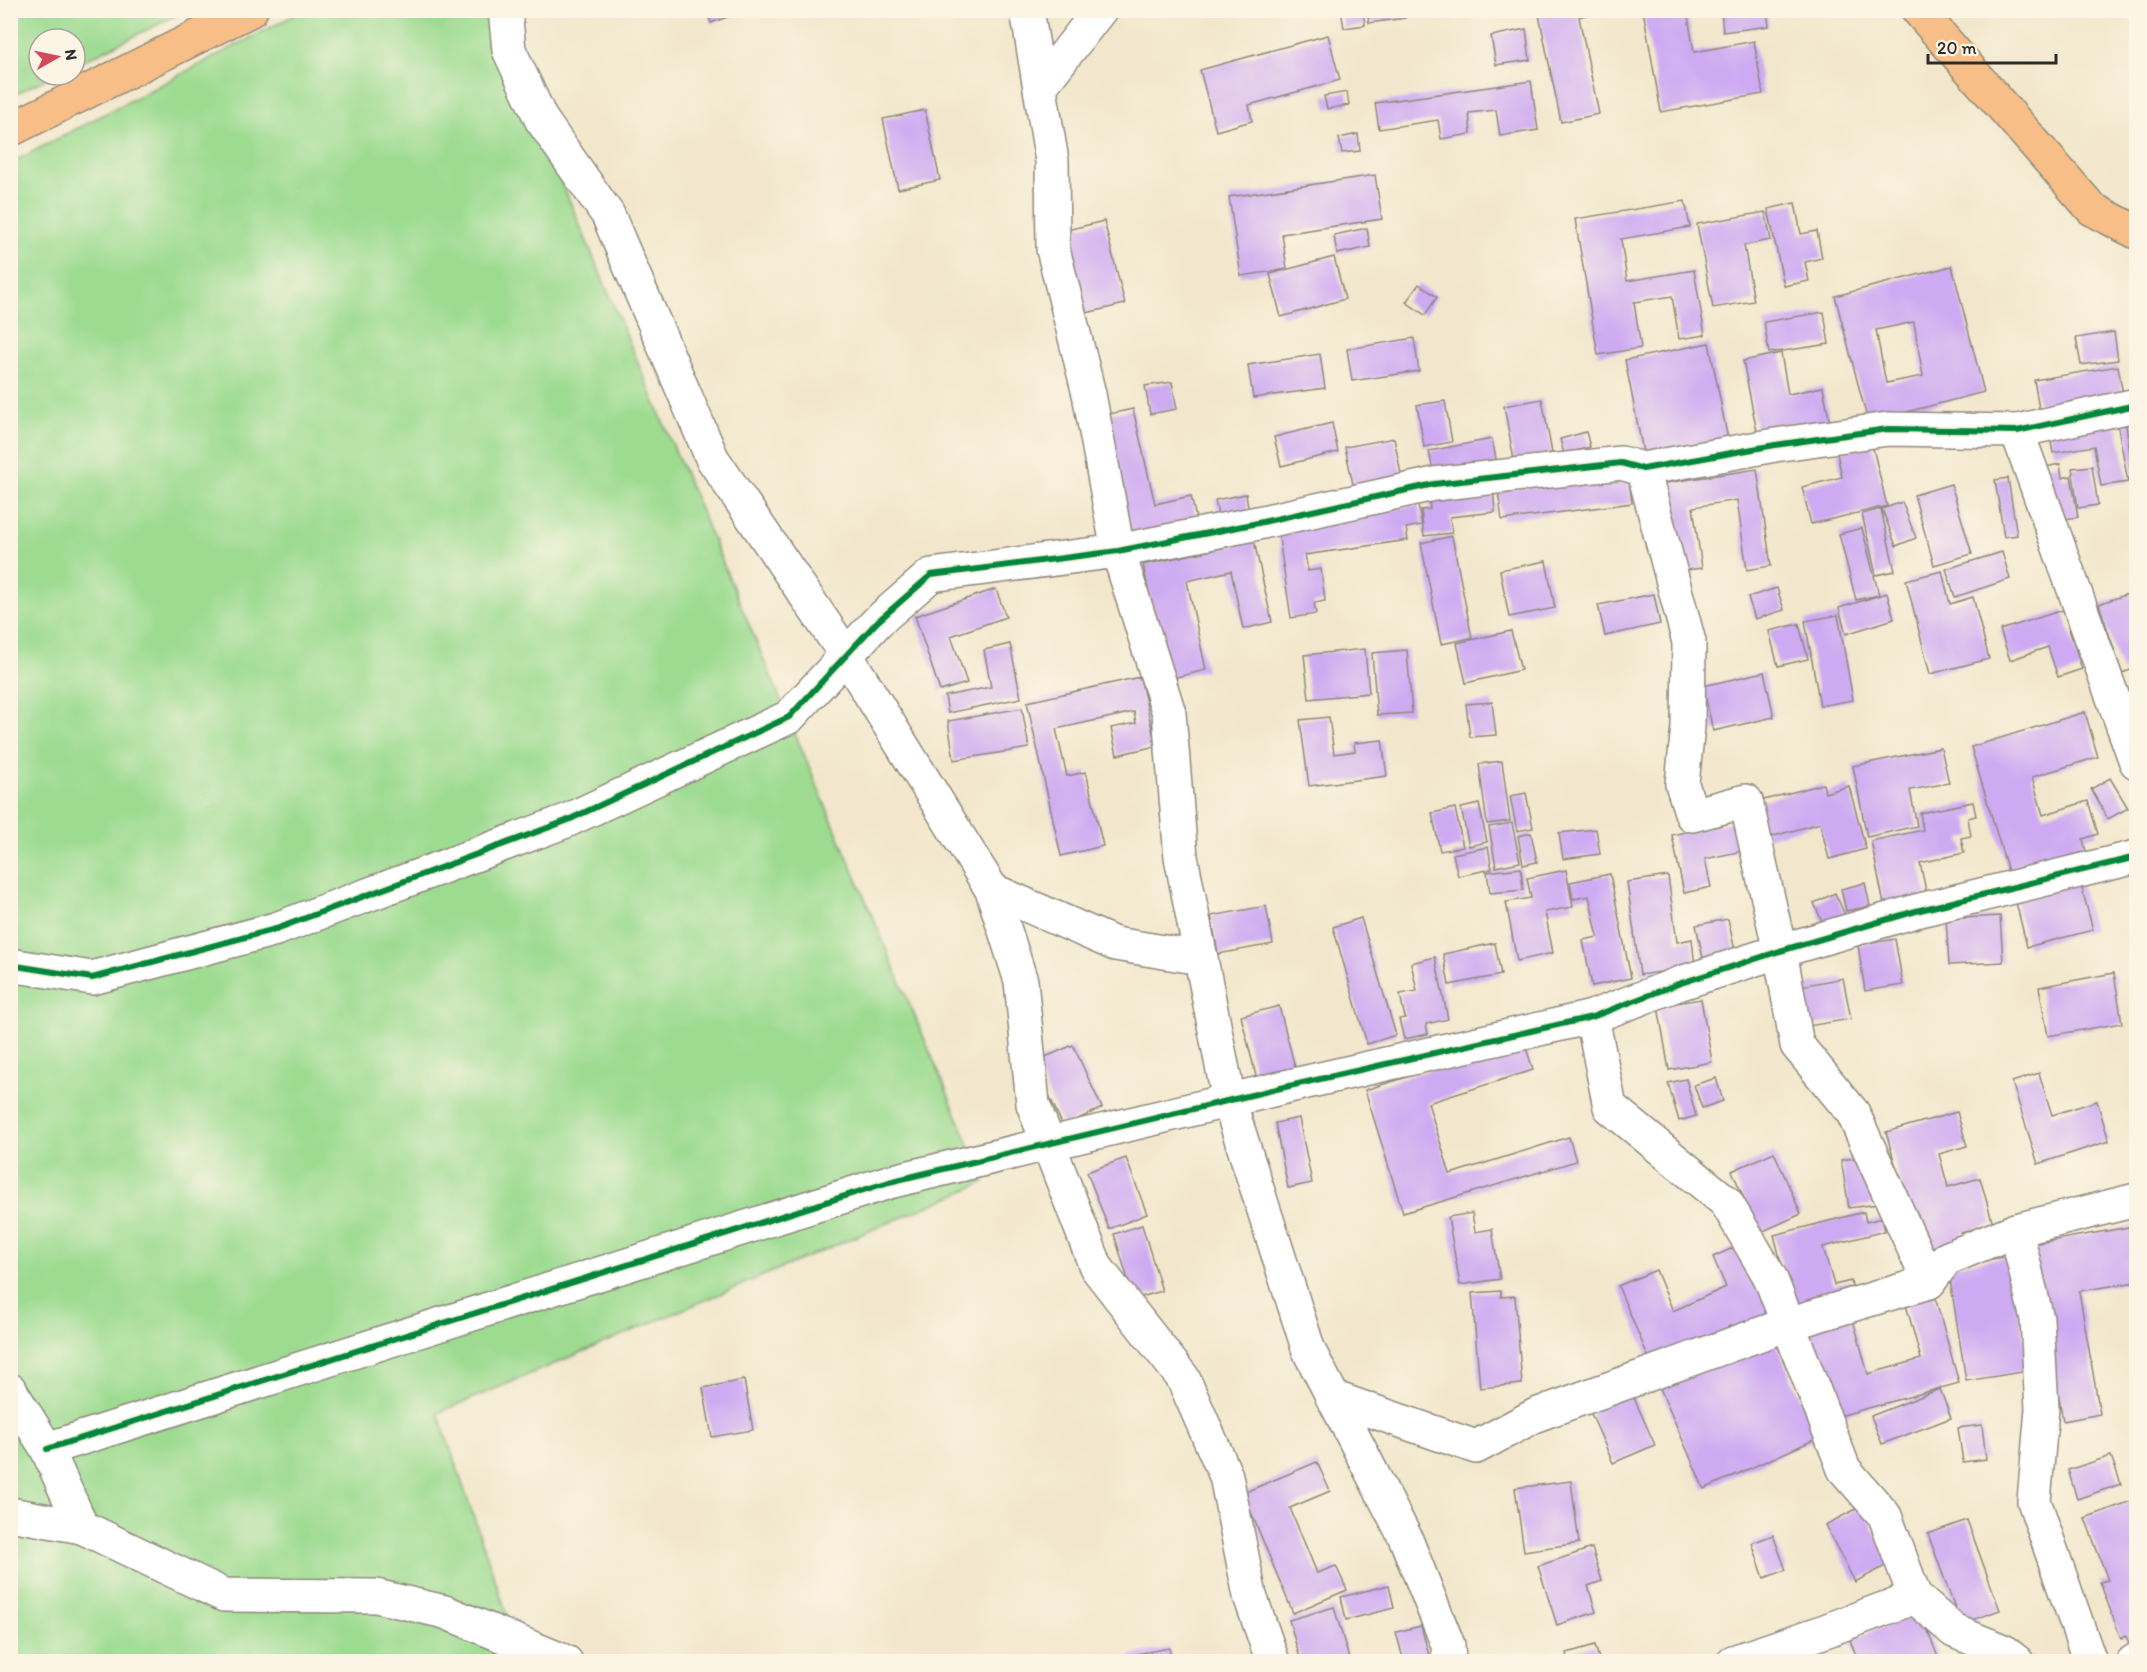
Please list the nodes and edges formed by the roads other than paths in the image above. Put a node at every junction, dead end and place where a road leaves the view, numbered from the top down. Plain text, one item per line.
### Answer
1 (251, 10) edge
2 (505, 10) edge
3 (1027, 10) edge
4 (1100, 10) edge
5 (1920, 11) edge
6 (1041, 87) junction
7 (10, 130) edge
8 (2136, 232) edge
9 (2136, 405) edge
10 (2017, 431) junction
11 (1643, 469) junction
12 (1118, 551) junction
13 (846, 655) junction
14 (2124, 683) edge
15 (2136, 762) edge
16 (2136, 857) edge
17 (992, 890) junction
18 (1779, 951) junction
19 (1201, 958) junction
20 (10, 965) edge
21 (1592, 1017) junction
22 (1229, 1101) junction
23 (1050, 1144) junction
24 (2136, 1200) edge
25 (2016, 1230) junction
26 (1929, 1282) junction
27 (1788, 1324) junction
28 (10, 1390) edge
29 (1332, 1397) junction
30 (47, 1449) junction
31 (10, 1514) edge
32 (82, 1527) junction
33 (1915, 1597) junction
34 (566, 1662) edge
35 (1273, 1662) edge
36 (1449, 1662) edge
37 (1733, 1662) edge
38 (2017, 1662) edge
39 (2090, 1662) edge

1 - 7 main road
2 - 13 street
3 - 6 street
4 - 6 street
5 - 8 main road
6 - 12 street
9 - 10 street
10 - 11 street
10 - 14 street
11 - 12 street
11 - 18 street
12 - 13 street
12 - 19 street
13 - 17 street
13 - 20 street
14 - 15 street
16 - 18 street
17 - 19 street
17 - 23 street
18 - 21 street
18 - 26 street
19 - 22 street
21 - 22 street
21 - 27 street
22 - 23 street
22 - 29 street
23 - 30 street
23 - 35 street
24 - 25 street
25 - 26 street
25 - 39 street
26 - 27 street
27 - 29 street
27 - 33 street
28 - 30 street
29 - 36 street
30 - 32 street
31 - 32 street
32 - 34 street
33 - 37 street
33 - 38 street

